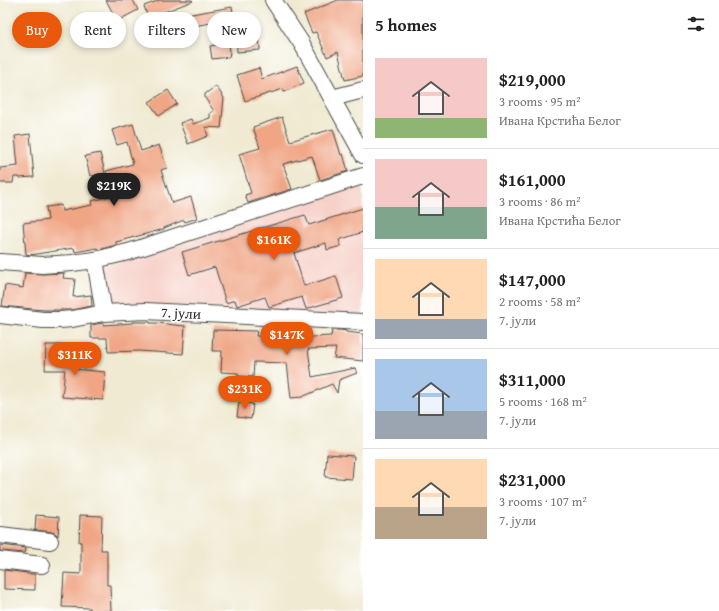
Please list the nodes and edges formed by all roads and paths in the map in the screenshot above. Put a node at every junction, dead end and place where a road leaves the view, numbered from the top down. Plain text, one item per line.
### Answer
1 (274, 0) edge
2 (363, 90) edge
3 (332, 98) junction
4 (363, 155) edge
5 (363, 176) edge
6 (95, 260) junction
7 (0, 262) edge
8 (104, 313) junction
9 (0, 315) edge
10 (363, 322) edge
11 (0, 535) edge
12 (50, 541) dead end
13 (0, 560) edge
14 (42, 564) dead end

1 - 3 street
2 - 3 street
3 - 4 street
5 - 6 street
6 - 7 street
6 - 8 street
8 - 9 street, 7. јули
8 - 10 street, 7. јули
11 - 12 street
13 - 14 street

